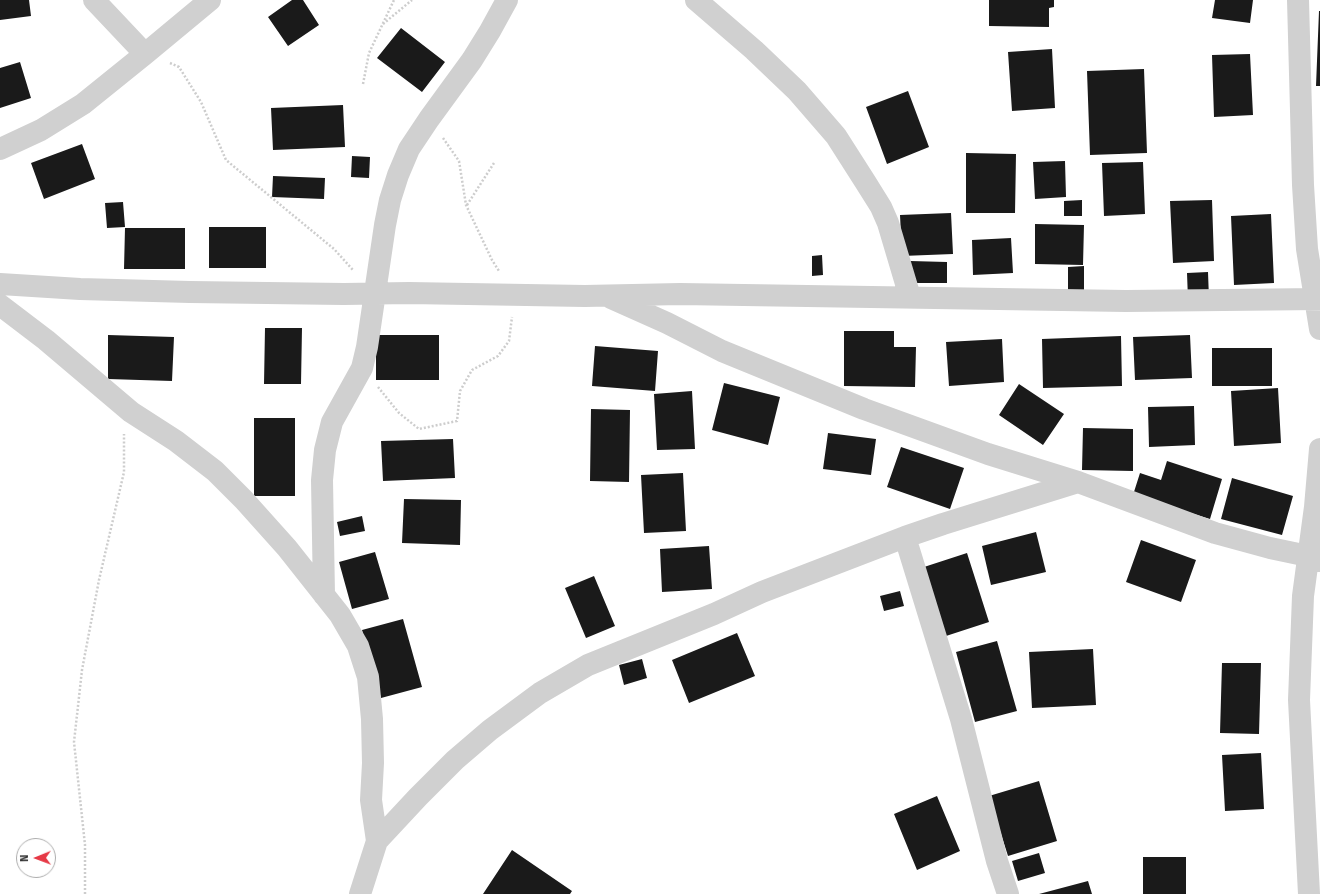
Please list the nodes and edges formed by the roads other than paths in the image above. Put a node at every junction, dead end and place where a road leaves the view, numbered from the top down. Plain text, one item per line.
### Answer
1 (94, 0) edge
2 (210, 0) edge
3 (507, 0) edge
4 (696, 0) edge
5 (1298, 0) edge
6 (145, 54) junction
7 (0, 149) edge
8 (0, 284) edge
9 (375, 293) junction
10 (604, 295) junction
11 (910, 298) junction
12 (1318, 299) edge
13 (0, 304) edge
14 (1320, 329) edge
15 (1320, 449) edge
16 (1078, 482) junction
17 (905, 537) junction
18 (1314, 559) edge
19 (324, 595) junction
20 (377, 841) junction
21 (360, 894) edge
22 (1008, 894) edge
23 (1309, 894) edge

1 - 6 street
2 - 6 street
3 - 9 street
4 - 11 street
5 - 12 street
6 - 7 street
8 - 9 street
9 - 10 street
9 - 19 street
10 - 11 street
10 - 16 street
11 - 12 street
12 - 14 street
13 - 19 street
15 - 18 street
16 - 17 street
16 - 18 street
17 - 20 street
17 - 22 street
18 - 23 street
19 - 20 street
20 - 21 street

